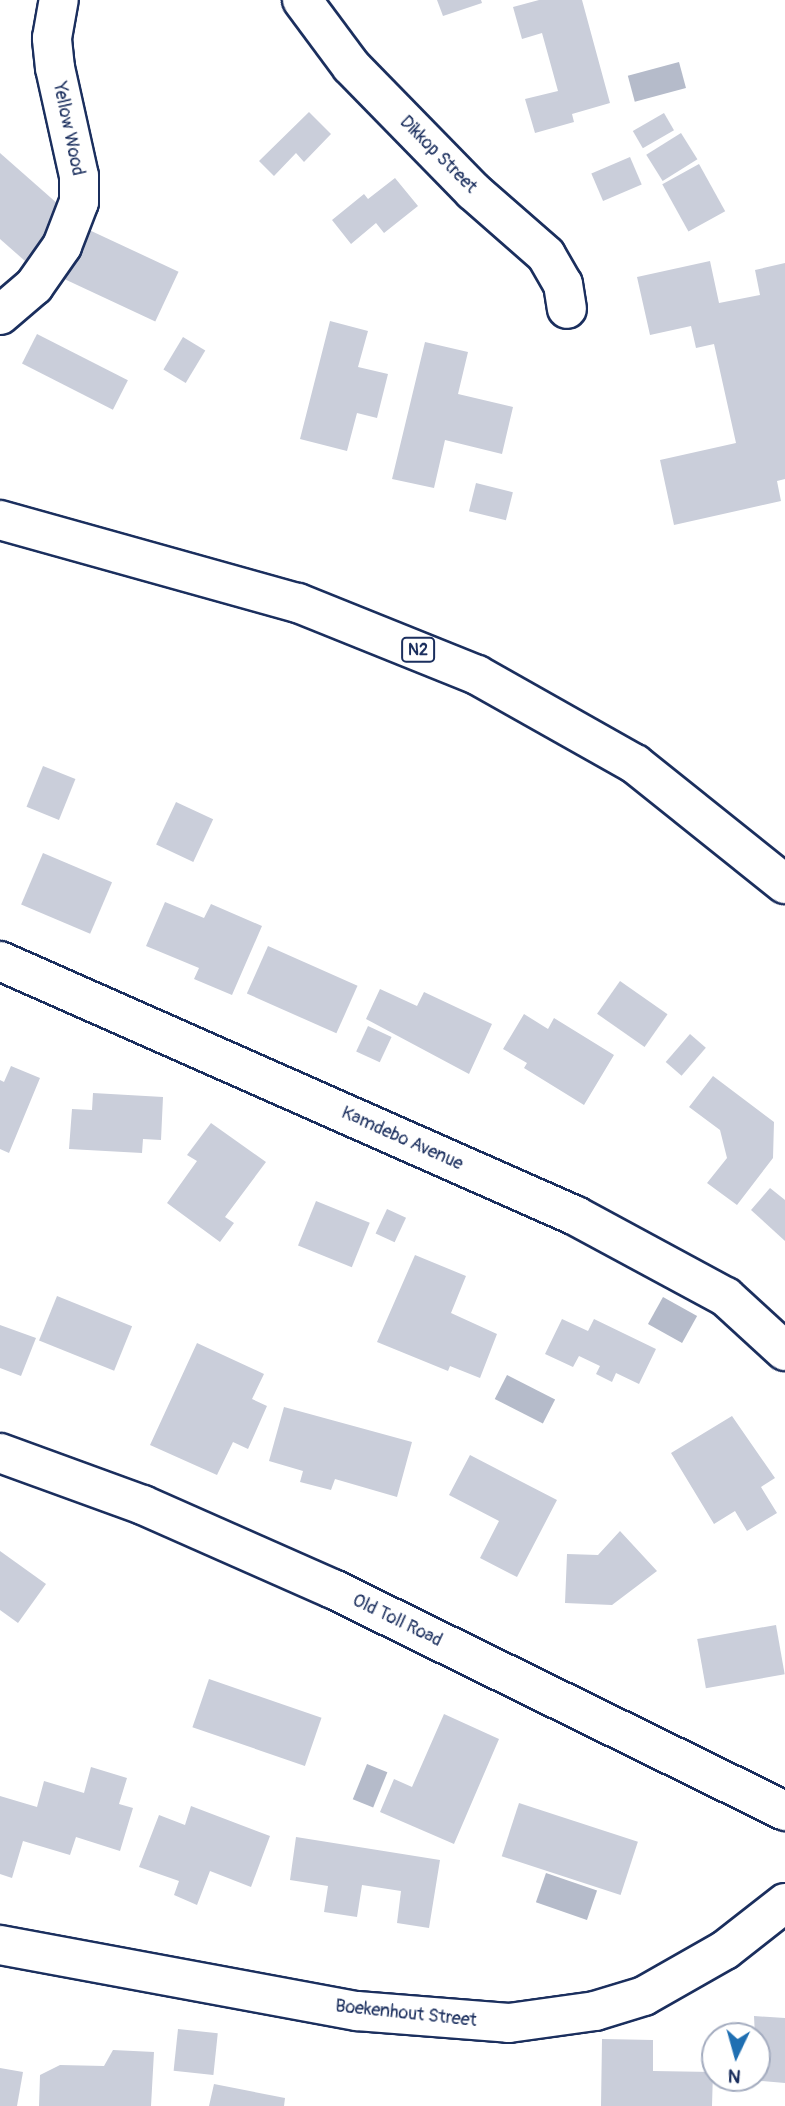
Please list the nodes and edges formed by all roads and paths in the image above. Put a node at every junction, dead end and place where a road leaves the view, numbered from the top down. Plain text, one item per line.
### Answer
1 (59, 0) edge
2 (302, 0) edge
3 (567, 309) dead end
4 (0, 315) edge
5 (0, 520) edge
6 (785, 884) edge
7 (0, 961) edge
8 (785, 1351) edge
9 (0, 1453) edge
10 (785, 1811) edge
11 (785, 1903) edge
12 (0, 1945) edge

1 - 4 main road, Yellow Wood
2 - 3 main road, Dikkop Street
5 - 6 main road, N2
7 - 8 main road, Kamdebo Avenue
9 - 10 main road, Old Toll Road
11 - 12 main road, Boekenhout Street

